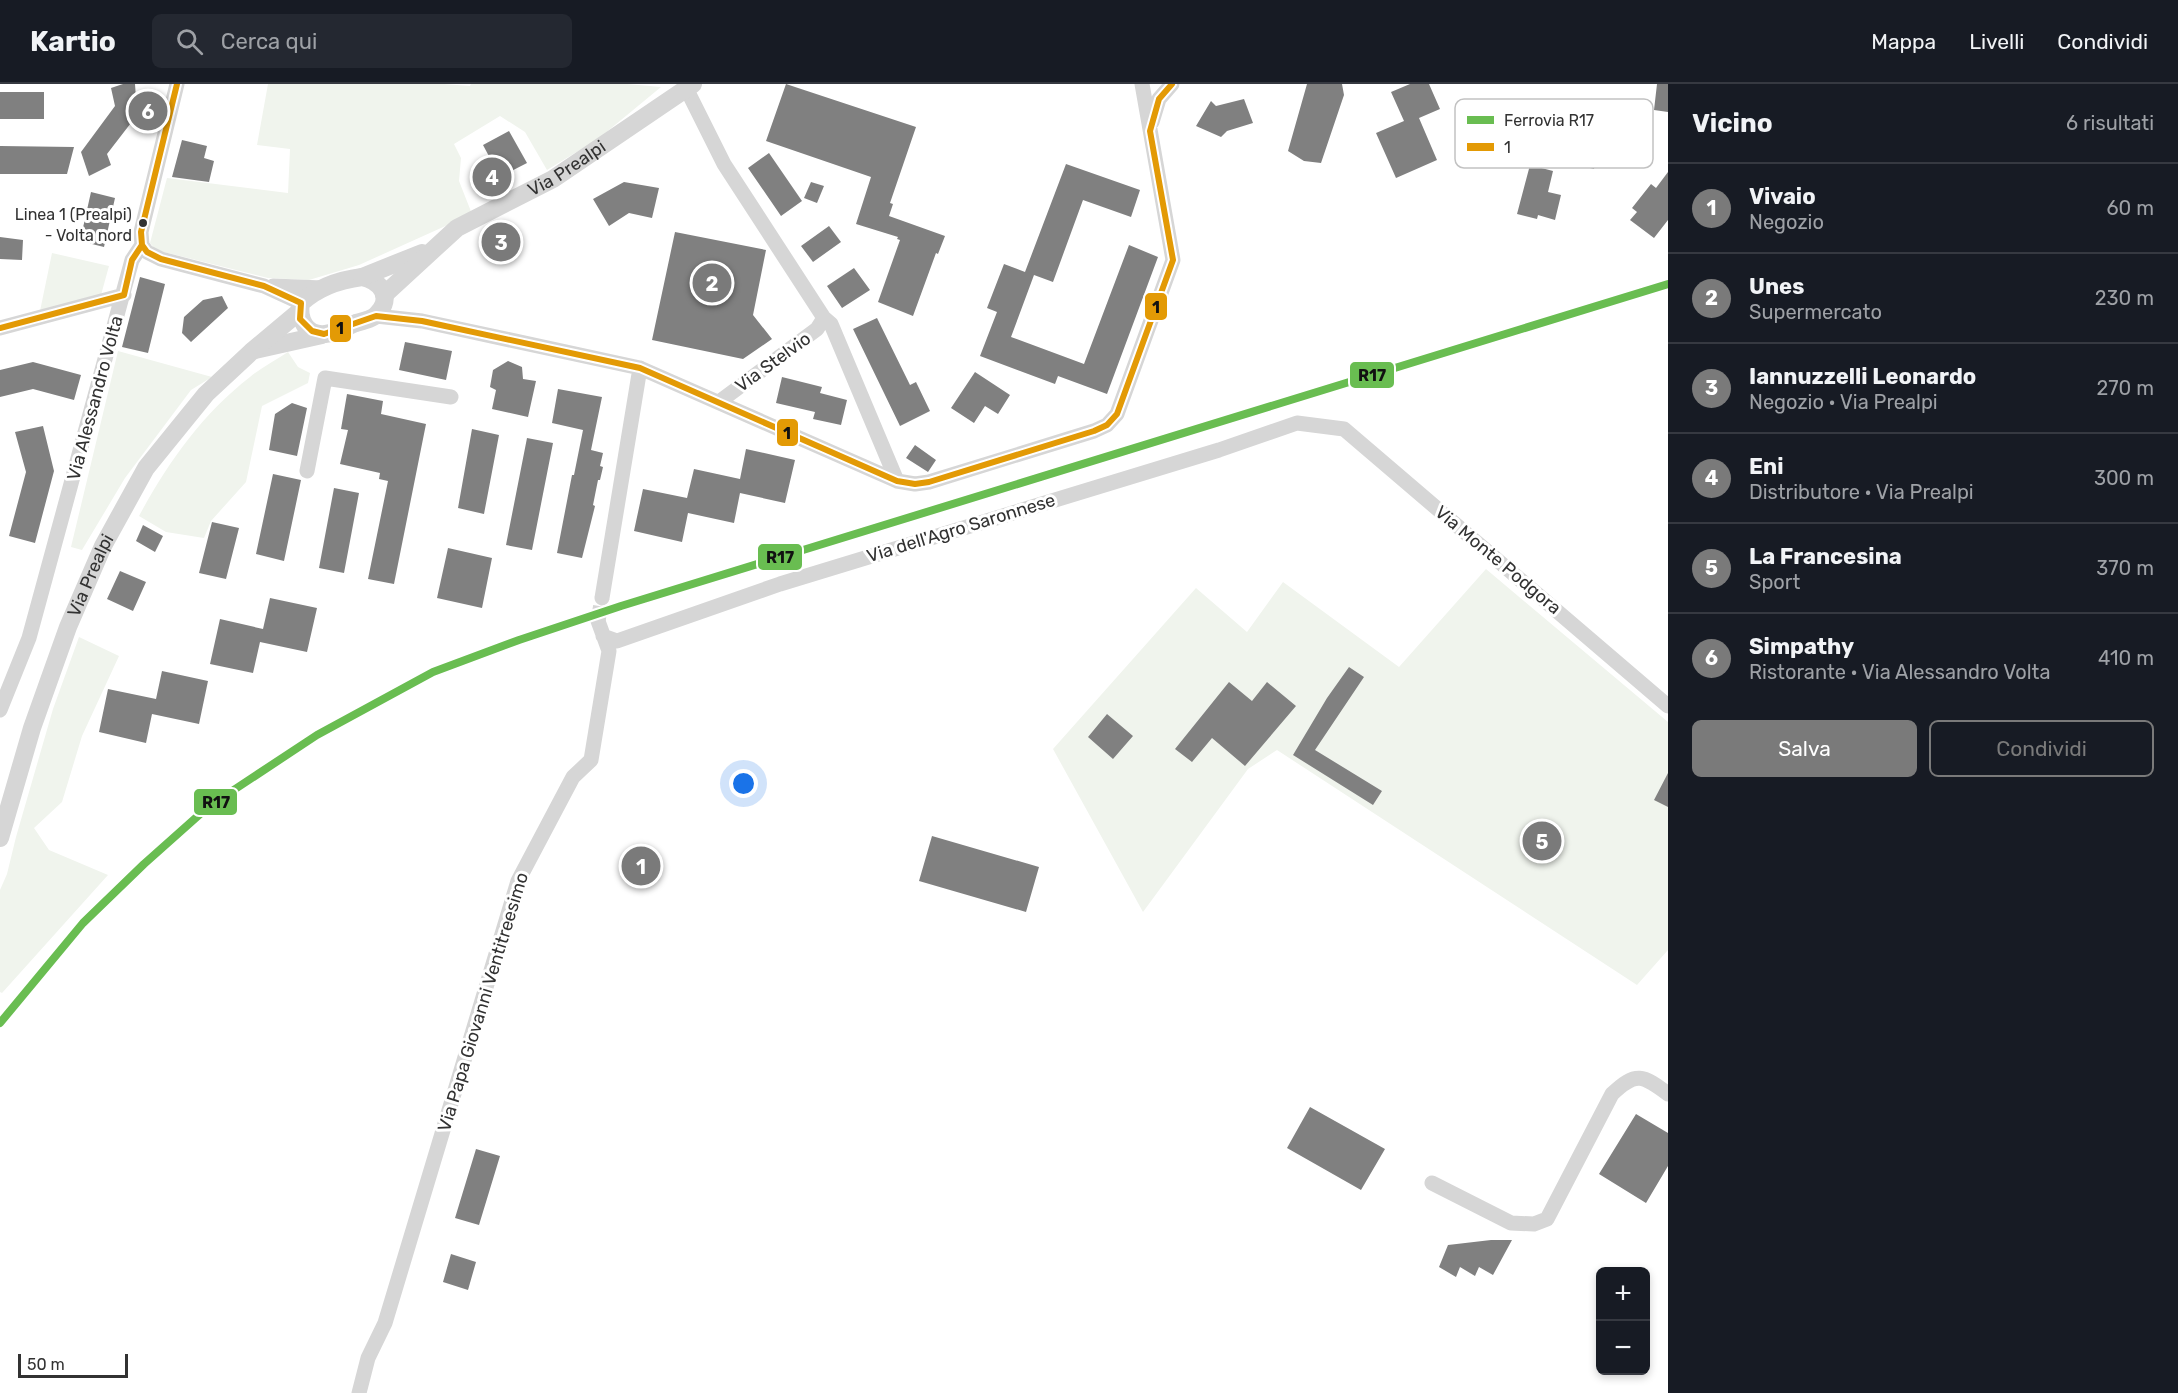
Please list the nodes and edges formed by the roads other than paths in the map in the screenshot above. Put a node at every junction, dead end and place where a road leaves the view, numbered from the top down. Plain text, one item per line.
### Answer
1 (177, 84) edge
2 (1142, 84) edge
3 (1172, 84) edge
4 (690, 87) edge
5 (1150, 131) junction
6 (141, 245) junction
7 (435, 248) junction
8 (362, 277) junction
9 (264, 286) junction
10 (322, 288) junction
11 (124, 295) junction
12 (381, 304) junction
13 (300, 307) junction
14 (824, 318) junction
15 (0, 328) edge
16 (322, 335) junction
17 (250, 352) junction
18 (640, 368) junction
19 (451, 397) dead end
20 (718, 402) junction
21 (1322, 426) joint
22 (307, 471) dead end
23 (897, 481) junction
24 (602, 598) tunnel mouth
25 (600, 628) joint
26 (1668, 706) edge
27 (0, 710) edge
28 (0, 838) edge
29 (1668, 1094) edge
30 (1432, 1183) dead end
31 (359, 1393) edge

1 - 6 street, Via Alessandro Volta
2 - 5 street
3 - 5 street
4 - 7 street, Via Prealpi
4 - 14 street
5 - 23 street
6 - 9 street
6 - 11 street, Via Alessandro Volta
7 - 8 street, Via Prealpi
7 - 12 street, Via Prealpi
8 - 10 street, Via Prealpi
8 - 12 street
9 - 10 street
9 - 13 street
10 - 13 street, Via Prealpi
11 - 15 street
11 - 27 street, Via Alessandro Volta
12 - 16 street
12 - 18 street
13 - 16 street
13 - 17 street, Via Prealpi
14 - 20 street, Via Stelvio
14 - 23 street
16 - 17 street
17 - 28 street, Via Prealpi
18 - 20 street
18 - 24 street
19 - 22 street
20 - 23 street
21 - 25 street, Via dell'Agro Saronnese
21 - 26 street, Via Monte Podgora
25 - 31 street, Via Papa Giovanni Ventitreesimo
29 - 30 street

